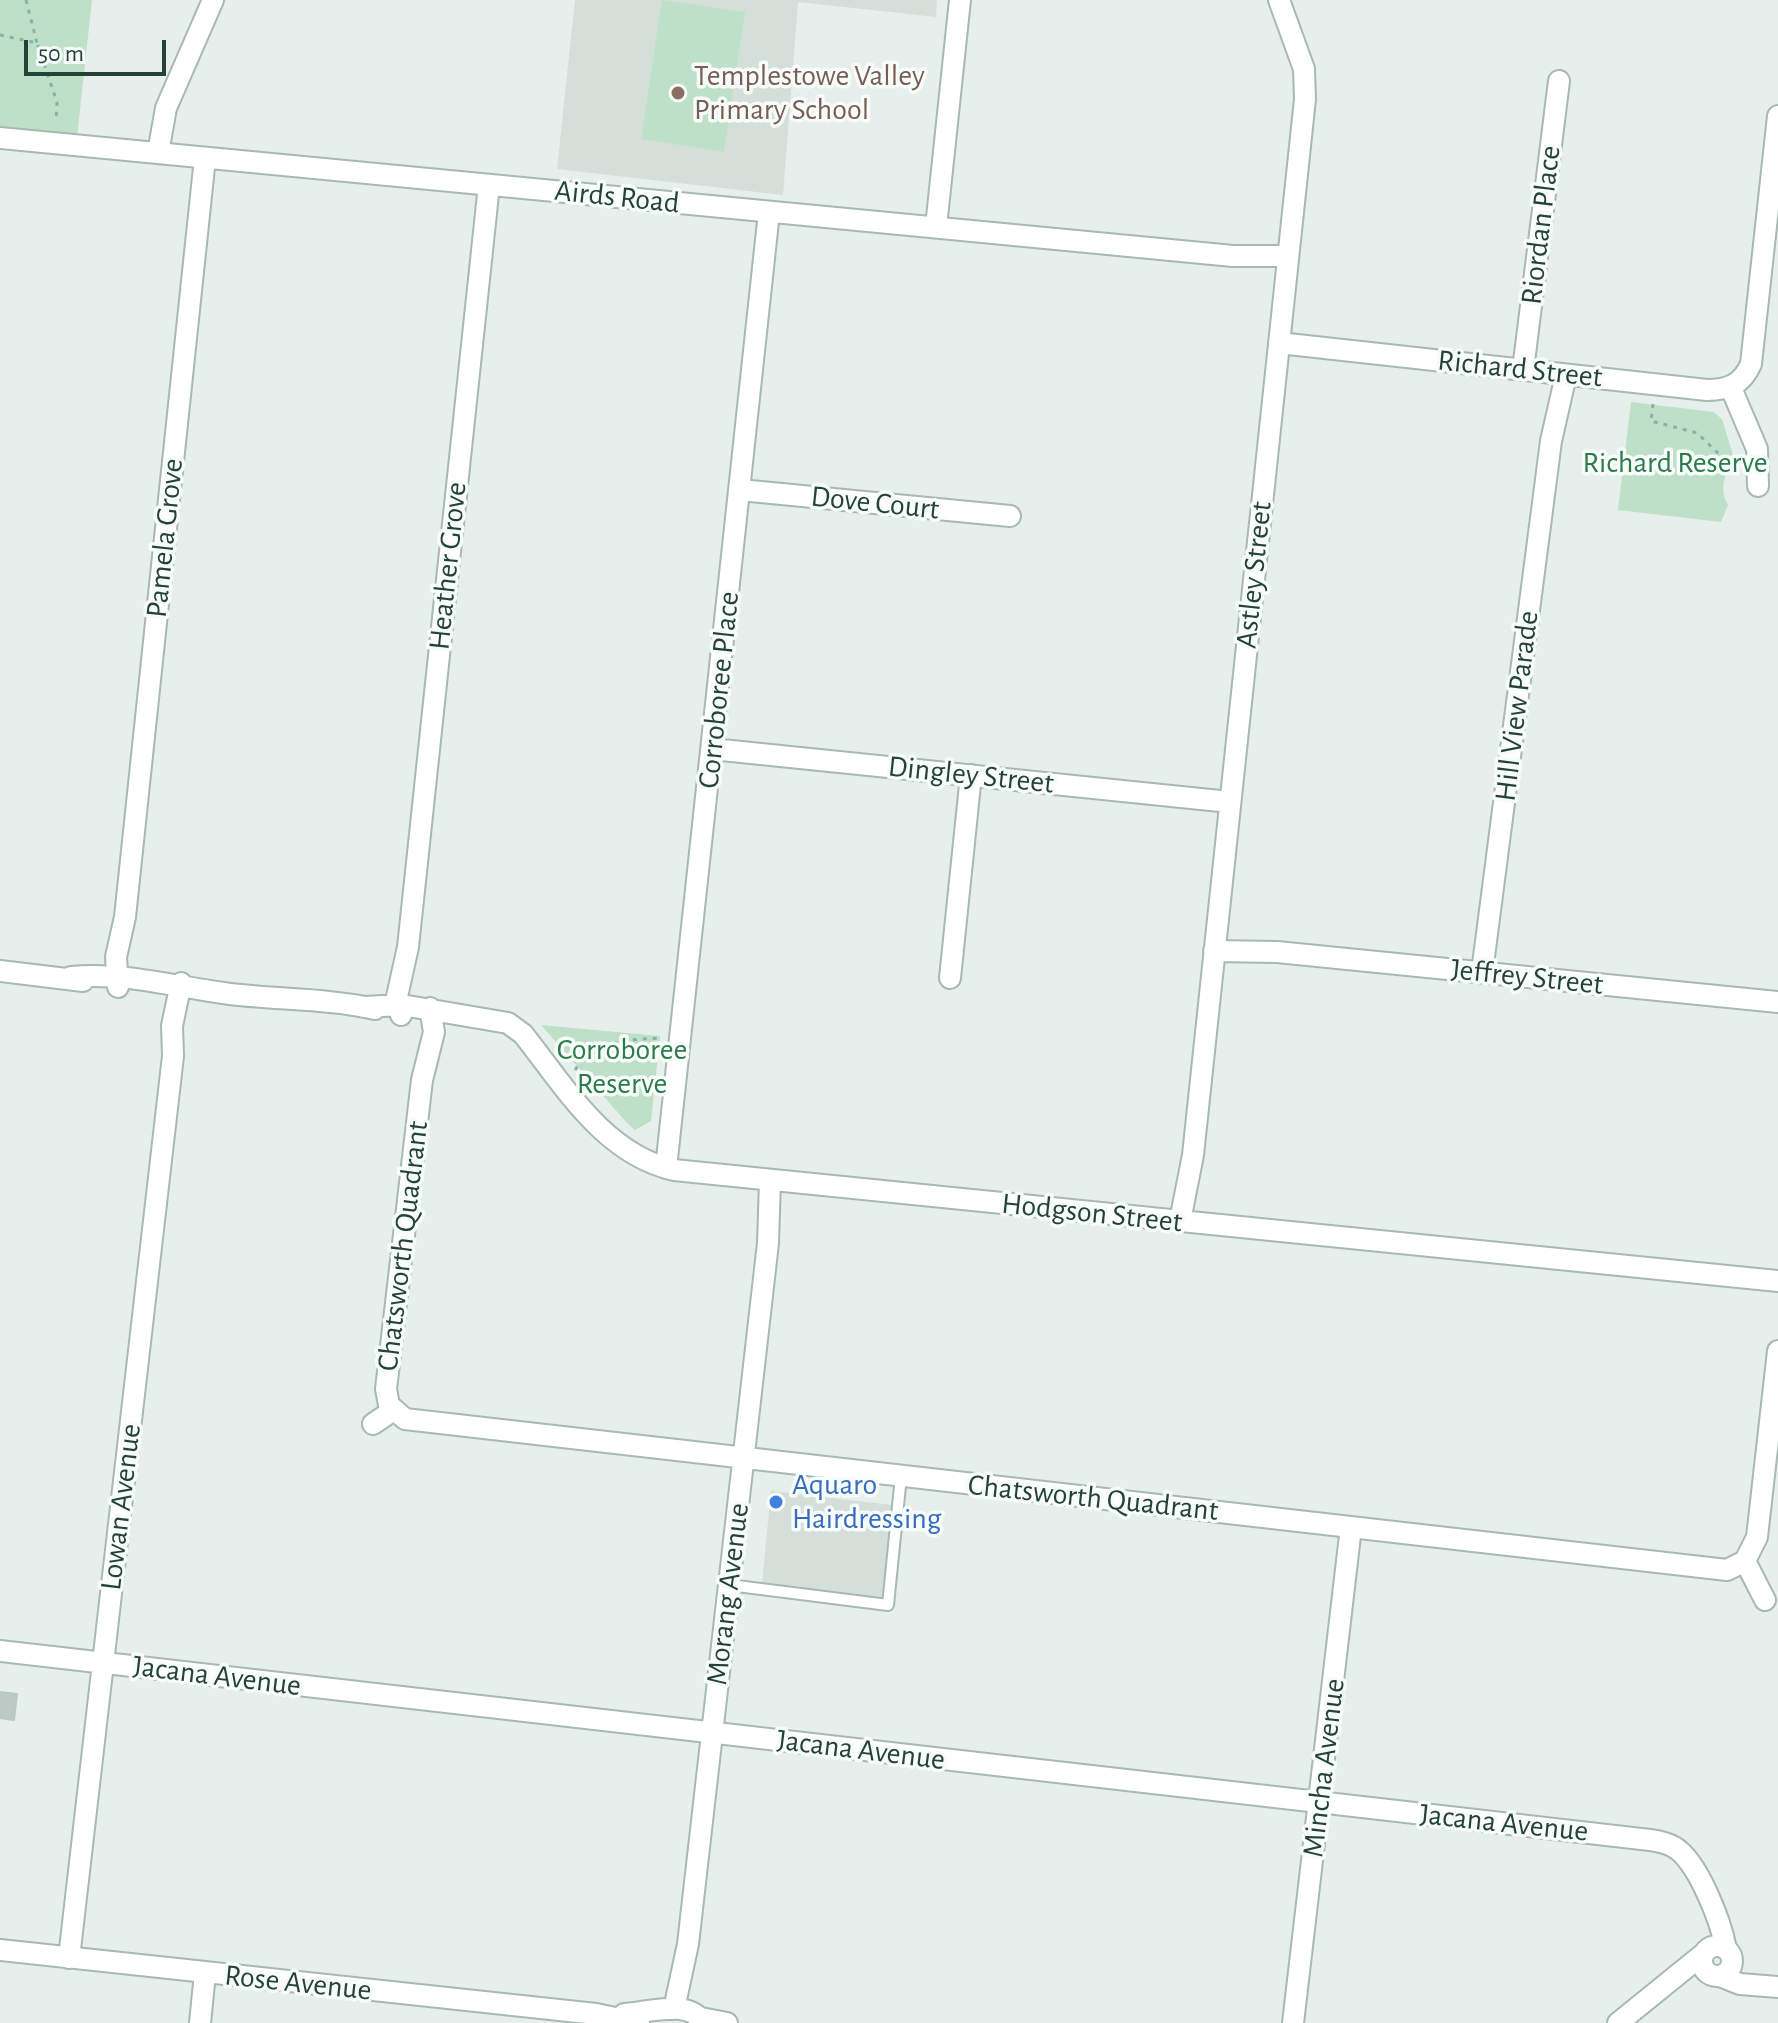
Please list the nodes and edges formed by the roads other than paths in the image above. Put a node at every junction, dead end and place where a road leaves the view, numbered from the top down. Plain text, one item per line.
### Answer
1 (213, 0) edge
2 (960, 0) edge
3 (1279, 0) edge
4 (1559, 81) dead end
5 (1778, 116) edge
6 (0, 138) edge
7 (158, 153) junction
8 (205, 158) junction
9 (489, 185) junction
10 (769, 212) junction
11 (936, 227) junction
12 (1288, 262) junction
13 (1279, 343) junction
14 (1523, 370) junction
15 (1560, 374) junction
16 (1731, 388) junction
17 (1758, 486) dead end
18 (740, 490) junction
19 (1010, 516) dead end
20 (712, 749) junction
21 (971, 775) junction
22 (1230, 802) junction
23 (1215, 945) junction
24 (0, 971) edge
25 (1482, 972) junction
26 (950, 978) dead end
27 (117, 980) junction
28 (180, 990) junction
29 (1778, 1002) edge
30 (402, 1008) junction
31 (429, 1015) junction
32 (666, 1168) junction
33 (776, 1181) junction
34 (1186, 1222) junction
35 (1778, 1281) edge
36 (1778, 1351) edge
37 (392, 1411) junction
38 (373, 1424) dead end
39 (743, 1458) junction
40 (901, 1476) junction
41 (1351, 1527) junction
42 (1745, 1561) junction
43 (729, 1585) junction
44 (1765, 1600) dead end
45 (0, 1651) edge
46 (103, 1663) junction
47 (712, 1733) junction
48 (1320, 1802) junction
49 (0, 1950) edge
50 (69, 1958) junction
51 (1715, 1960) junction
52 (205, 1973) junction
53 (1778, 1984) edge
54 (596, 2014) junction
55 (685, 2016) edge
56 (1295, 2018) edge
57 (200, 2023) edge
58 (639, 2023) edge
59 (727, 2023) edge
60 (1618, 2023) edge

1 - 7 street
2 - 11 street
3 - 12 street, Astley Street
4 - 14 street, Riordan Place
5 - 16 street
6 - 7 street, Airds Road
7 - 8 street, Airds Road
8 - 9 street, Airds Road
8 - 27 street, Pamela Grove
9 - 10 street, Airds Road
9 - 30 street, Heather Grove
10 - 11 street, Airds Road
10 - 18 street, Corroboree Place
11 - 12 street, Airds Road
12 - 13 street, Astley Street
13 - 14 street, Richard Street
13 - 22 street, Astley Street
14 - 15 street, Richard Street
15 - 16 street, Richard Street
15 - 25 street, Hill View Parade
16 - 17 street
18 - 19 street, Dove Court
18 - 20 street, Corroboree Place
20 - 21 street, Dingley Street
20 - 32 street, Corroboree Place
21 - 22 street, Dingley Street
21 - 26 street
22 - 23 street, Astley Street
23 - 25 street, Jeffrey Street
23 - 34 street, Astley Street
24 - 27 street, Hodgson Street
25 - 29 street, Jeffrey Street
27 - 28 street, Hodgson Street
28 - 30 street, Hodgson Street
28 - 46 street, Lowan Avenue
30 - 31 street, Hodgson Street
31 - 32 street, Hodgson Street
31 - 37 street, Chatsworth Quadrant
32 - 33 street, Hodgson Street
33 - 34 street, Hodgson Street
33 - 39 street, Morang Avenue
34 - 35 street, Hodgson Street
36 - 42 street
37 - 38 street, Chatsworth Quadrant
37 - 39 street, Chatsworth Quadrant
39 - 40 street, Chatsworth Quadrant
39 - 43 street, Morang Avenue
40 - 41 street, Chatsworth Quadrant
40 - 43 lane
41 - 42 street, Chatsworth Quadrant
41 - 48 street, Mincha Avenue
42 - 44 street
43 - 47 street, Morang Avenue
45 - 46 street, Jacana Avenue
46 - 47 street, Jacana Avenue
46 - 50 street, Lowan Avenue
47 - 48 street, Jacana Avenue
47 - 55 street, Morang Avenue
48 - 51 street, Jacana Avenue
48 - 56 street, Mincha Avenue
49 - 50 street, Rose Avenue
50 - 52 street, Rose Avenue
51 - 53 street
51 - 60 street
52 - 54 street, Rose Avenue
52 - 57 street
54 - 55 street, Rose Avenue
54 - 58 street, Rose Avenue
55 - 59 street, Rose Avenue

